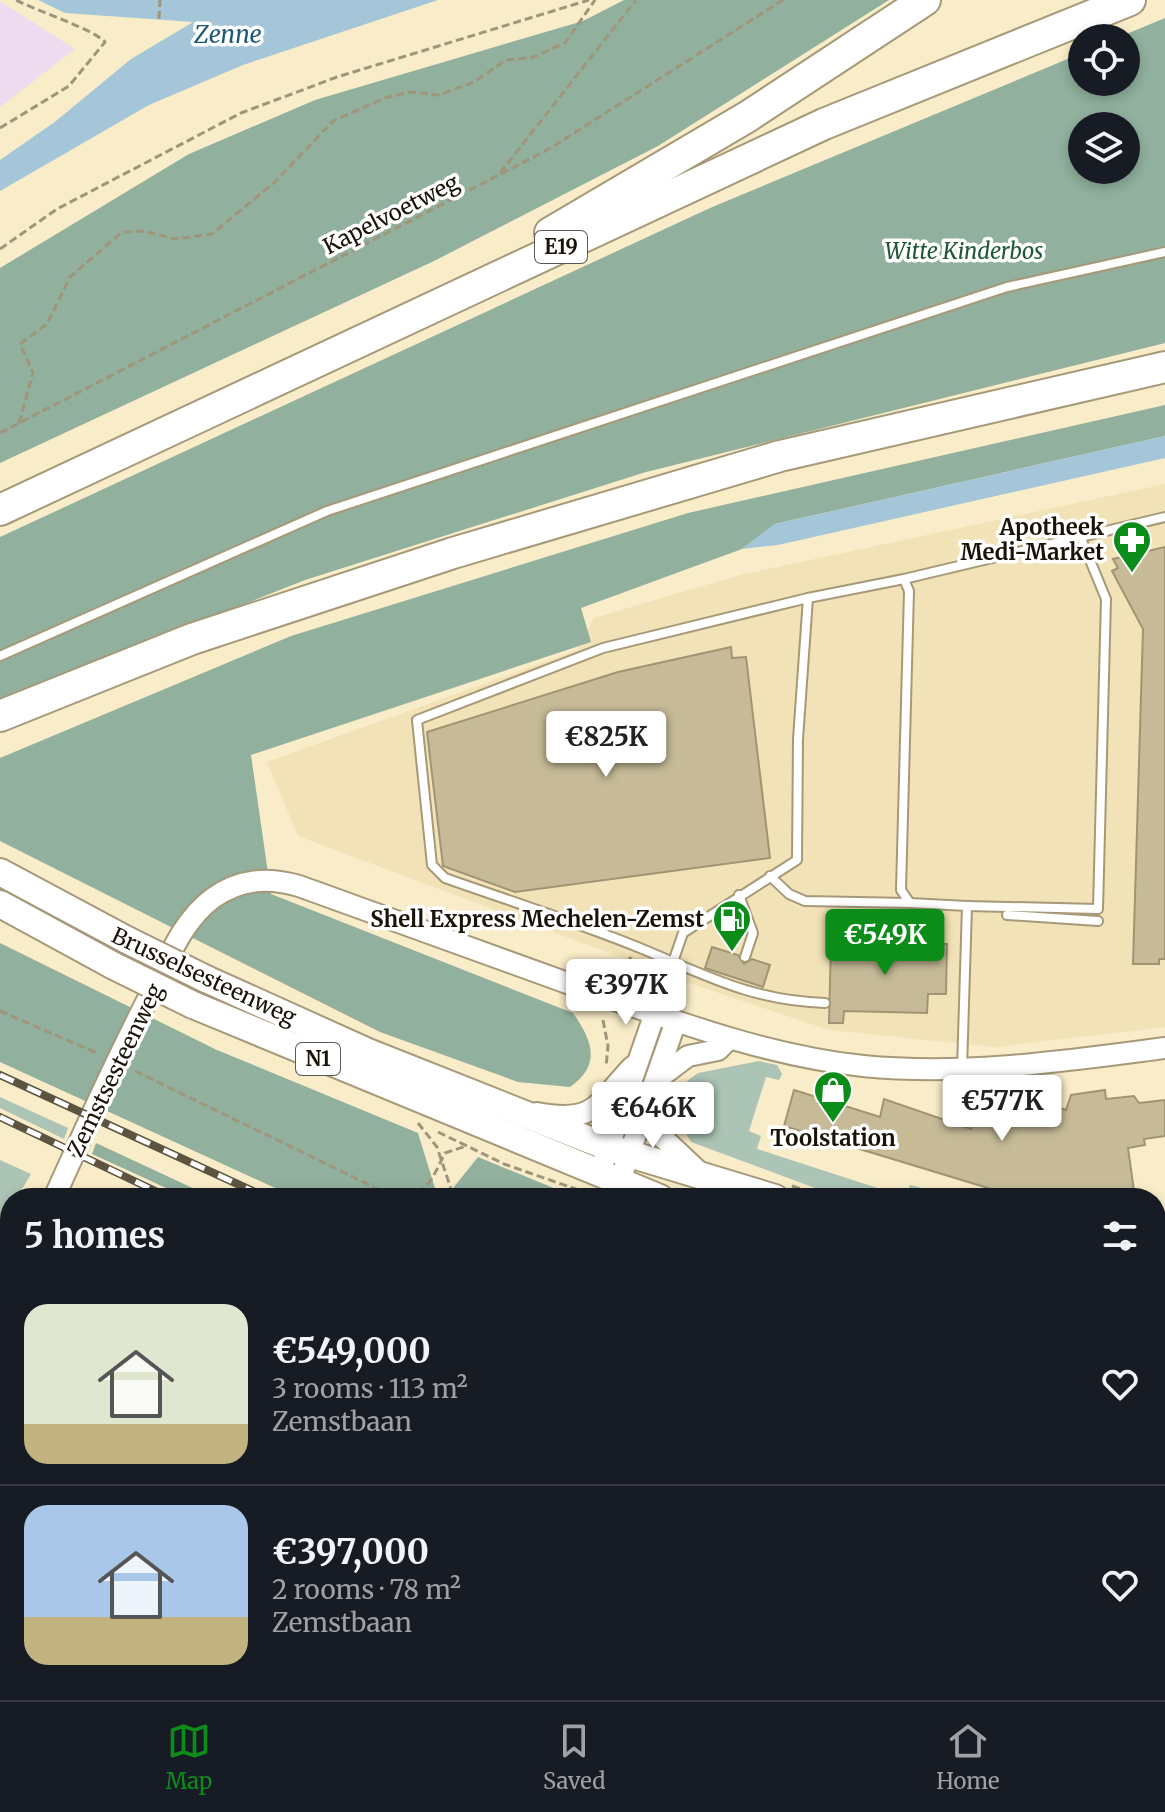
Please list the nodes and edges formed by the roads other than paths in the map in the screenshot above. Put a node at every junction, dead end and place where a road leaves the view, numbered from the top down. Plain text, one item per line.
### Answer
1 (925, 0) edge
2 (1130, 0) edge
3 (1165, 252) edge
4 (393, 325) junction
5 (1165, 367) edge
6 (0, 510) edge
7 (1165, 517) edge
8 (1080, 536) junction
9 (904, 579) junction
10 (808, 598) junction
11 (0, 656) edge
12 (0, 716) edge
13 (0, 872) edge
14 (770, 876) junction
15 (739, 895) junction
16 (910, 903) junction
17 (0, 904) edge
18 (967, 906) junction
19 (1007, 915) dead end
20 (1098, 921) dead end
21 (745, 957) dead end
22 (672, 963) junction
23 (825, 1003) dead end
24 (655, 1013) junction
25 (676, 1021) junction
26 (729, 1039) junction
27 (1165, 1048) edge
28 (640, 1058) junction
29 (962, 1070) junction
30 (655, 1081) junction
31 (647, 1103) junction
32 (515, 1109) junction
33 (619, 1151) junction
34 (702, 1176) junction
35 (606, 1185) edge
36 (59, 1188) edge
37 (742, 1188) edge

1 - 4 highway
2 - 4 highway, E19
3 - 11 lane
4 - 6 highway, E19
5 - 12 highway
7 - 8 lane
8 - 9 lane
8 - 18 lane
9 - 10 lane
9 - 16 lane
10 - 14 lane
10 - 22 lane
13 - 32 main road, Brusselsesteenweg / N1, bridge
14 - 15 lane
14 - 16 lane
15 - 21 lane
15 - 22 lane
16 - 18 lane
17 - 35 main road, Brusselsesteenweg / N1, bridge
18 - 29 lane
19 - 20 lane
22 - 23 lane
22 - 24 lane
24 - 25 street, Zemstsesteenweg
24 - 28 street
24 - 36 street, Zemstsesteenweg
25 - 26 street, Zemstsesteenweg
25 - 30 street
26 - 29 street, Zemstsesteenweg
26 - 30 street
27 - 29 street, Zemstsesteenweg
28 - 32 street
28 - 33 street
30 - 31 street
31 - 33 street
31 - 34 street
32 - 33 main road, Brusselsesteenweg / N1
33 - 34 main road, Brusselsesteenweg / N1
33 - 35 street
34 - 37 main road, Brusselsesteenweg / N1

